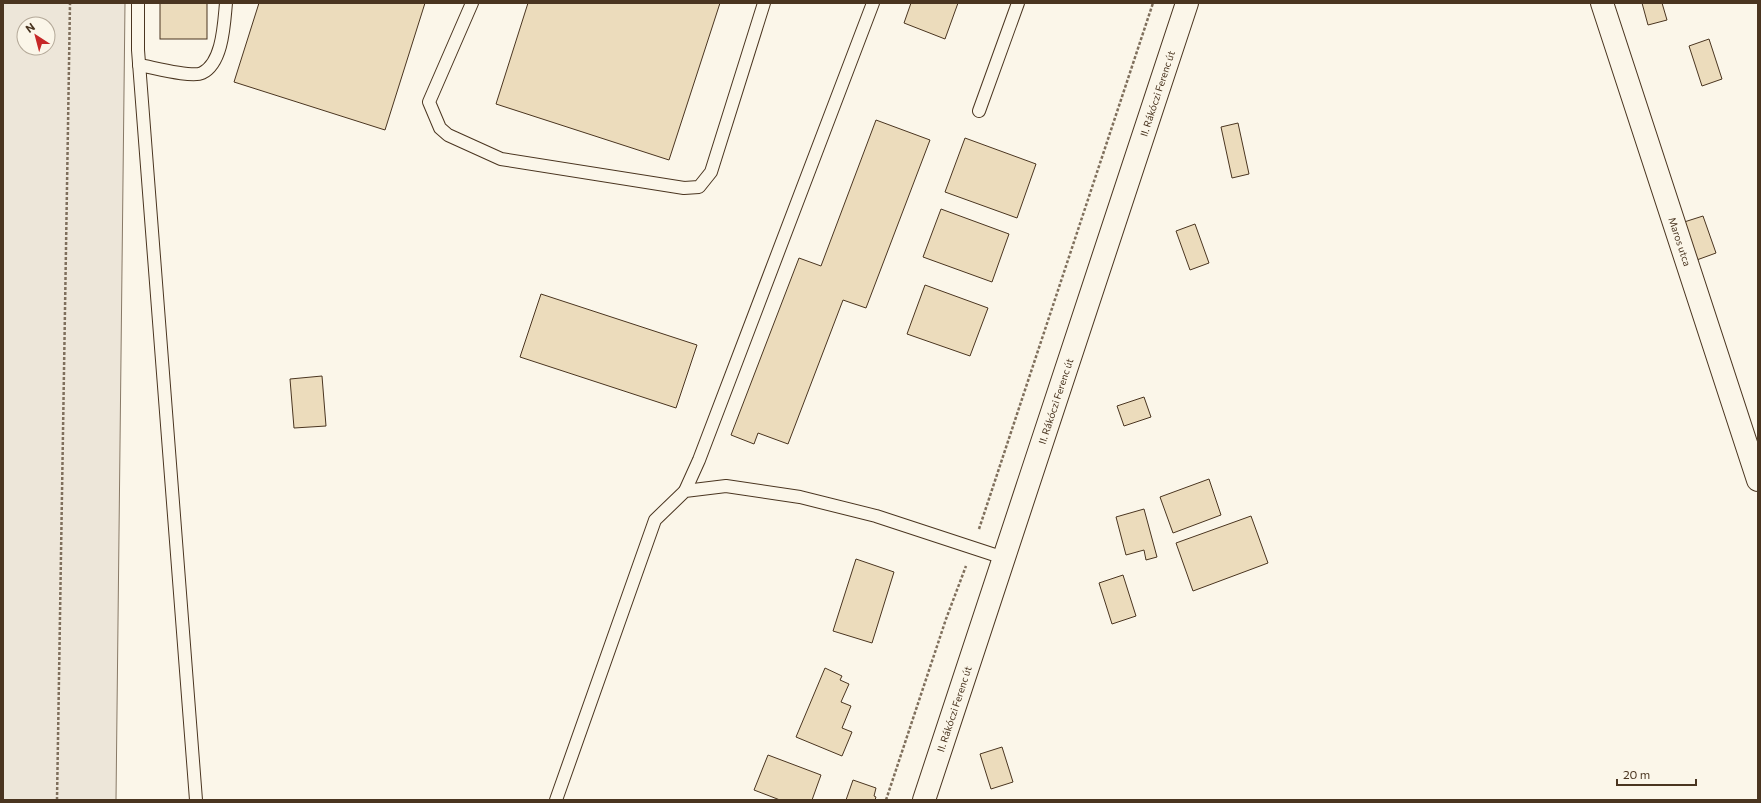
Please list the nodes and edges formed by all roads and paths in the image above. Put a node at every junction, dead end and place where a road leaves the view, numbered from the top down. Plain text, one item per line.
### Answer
1 (70, 3) edge
2 (138, 3) edge
3 (226, 3) edge
4 (472, 3) edge
5 (764, 3) edge
6 (873, 3) edge
7 (1018, 3) edge
8 (1153, 3) edge
9 (1187, 3) edge
10 (1602, 3) edge
11 (139, 64) junction
12 (979, 111) dead end
13 (1758, 480) edge
14 (685, 491) junction
15 (973, 547) junction
16 (1004, 558) junction
17 (57, 800) edge
18 (196, 800) edge
19 (556, 800) edge
20 (886, 800) edge
21 (924, 800) edge

1 - 17 path
2 - 11 lane
3 - 11 lane
4 - 5 lane
6 - 14 lane
7 - 12 lane
8 - 15 path
9 - 16 main road, II. Rákóczi Ferenc út
10 - 13 main road, Maros utca
11 - 18 lane
14 - 15 lane
14 - 19 lane
15 - 16 lane
15 - 20 path
16 - 21 main road, II. Rákóczi Ferenc út

